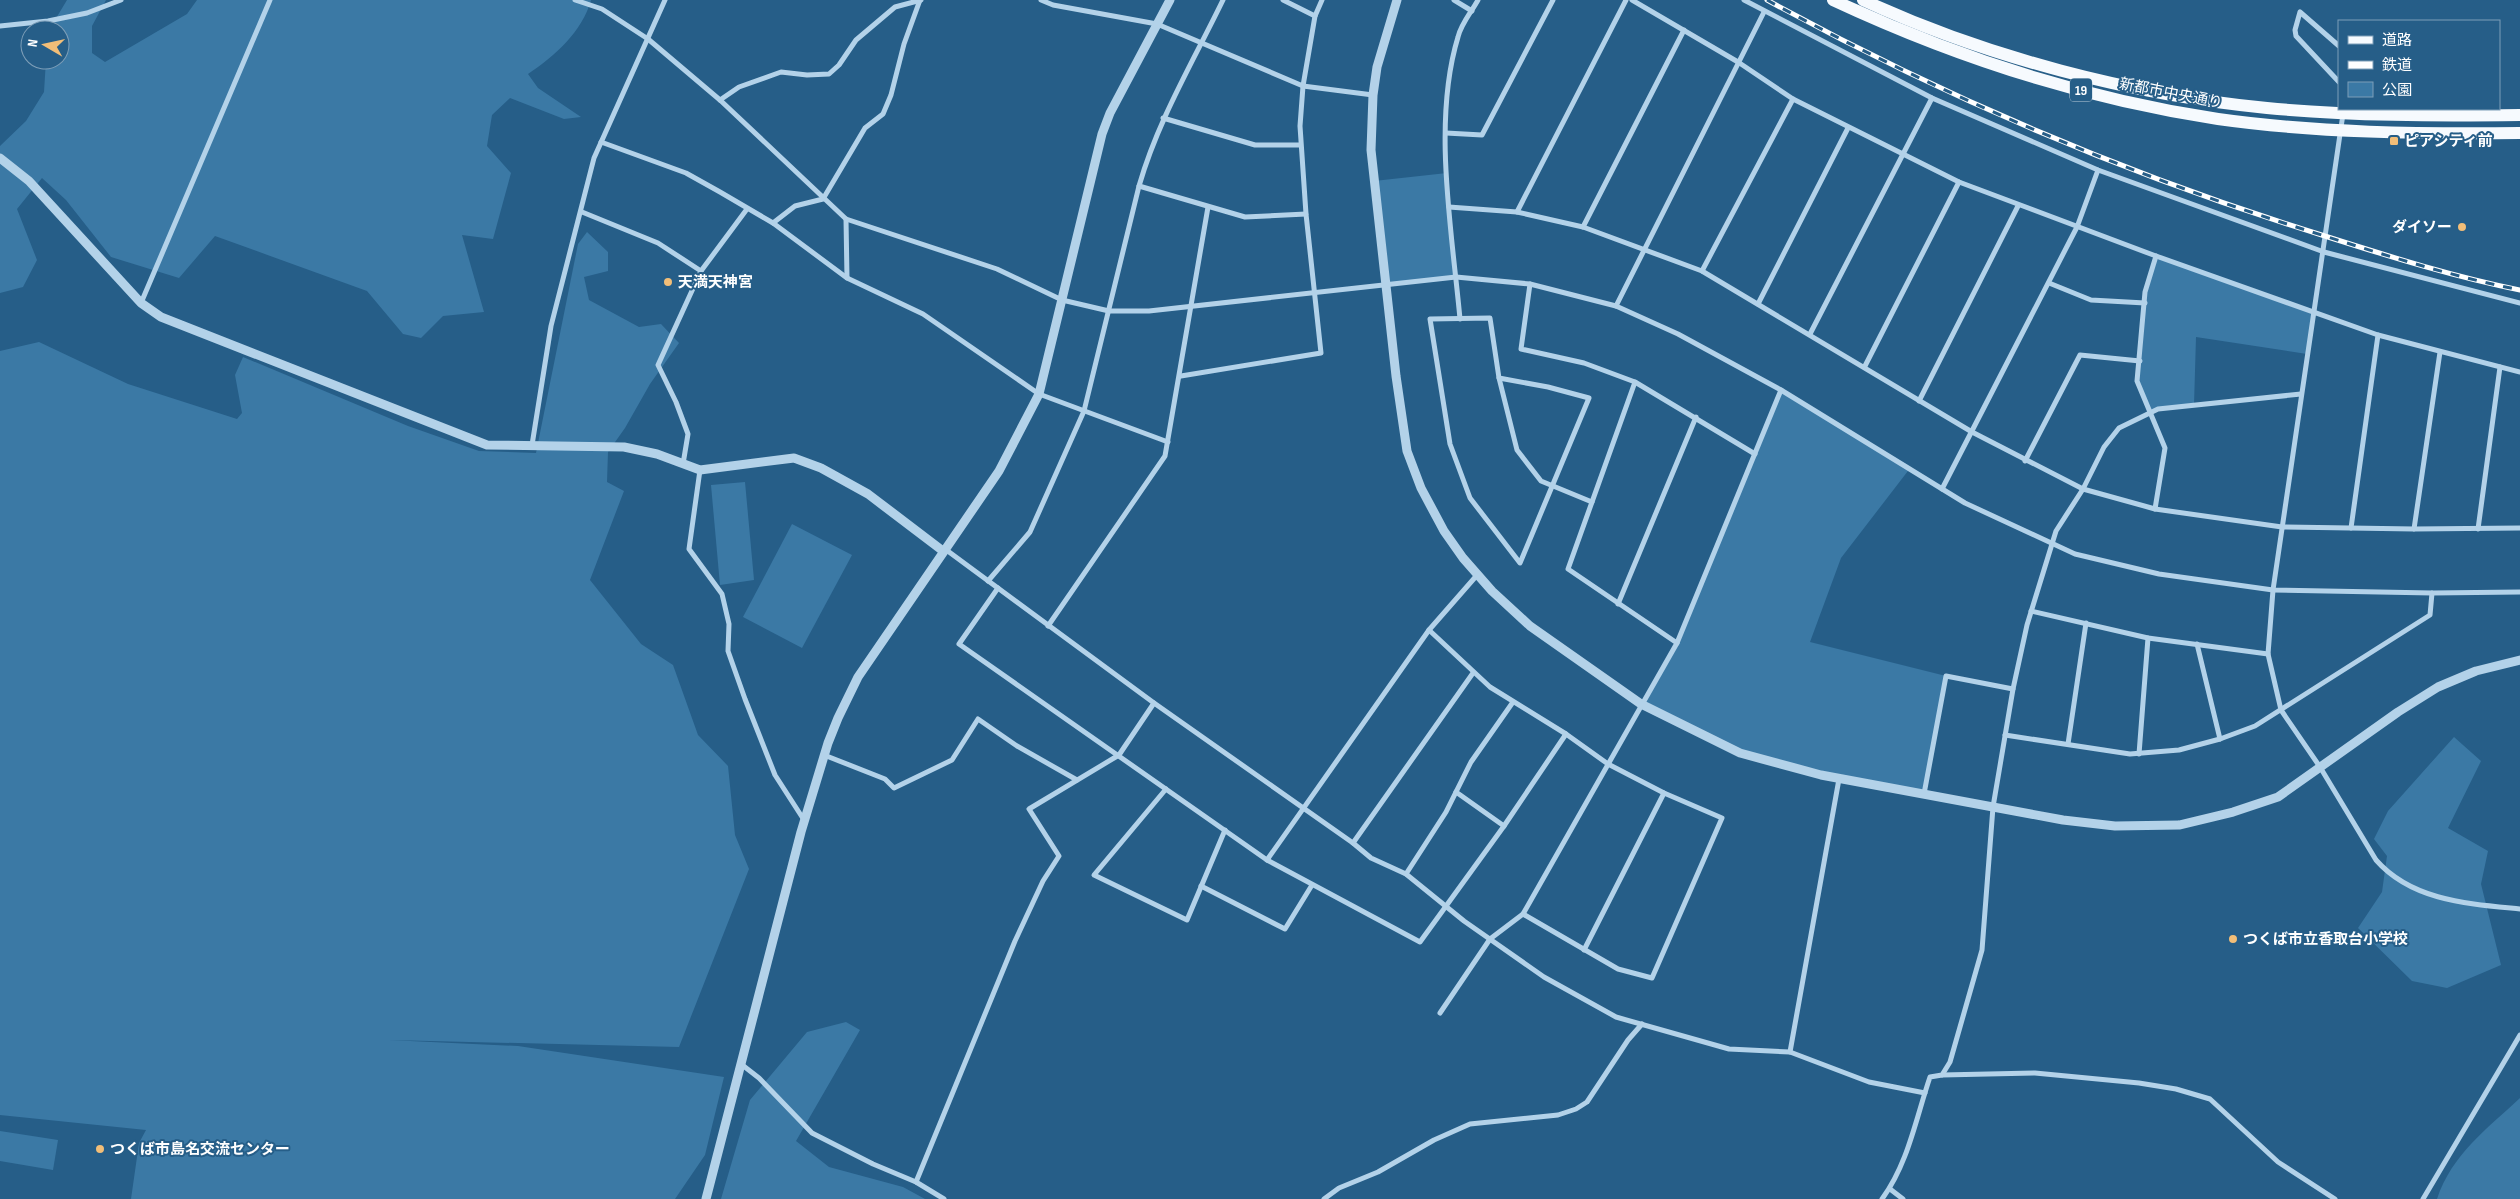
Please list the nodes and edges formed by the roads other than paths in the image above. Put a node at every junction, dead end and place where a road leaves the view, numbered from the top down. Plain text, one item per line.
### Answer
1 (120, 0) edge
2 (270, 0) edge
3 (574, 0) edge
4 (664, 0) edge
5 (921, 0) edge
6 (1041, 0) edge
7 (1170, 0) edge
8 (1223, 0) edge
9 (1283, 0) edge
10 (1322, 0) edge
11 (1398, 0) edge
12 (1454, 0) edge
13 (1478, 0) edge
14 (1553, 0) edge
15 (1626, 0) edge
16 (1632, 0) edge
17 (1744, 0) edge
18 (1833, 0) edge
19 (1863, 0) edge
20 (1472, 11) junction
21 (1764, 12) junction
22 (1314, 16) junction
23 (1157, 24) junction
24 (0, 26) edge
25 (1684, 30) junction
26 (648, 39) junction
27 (1202, 43) junction
28 (2338, 45) edge
29 (1738, 62) junction
30 (2338, 81) edge
31 (1303, 86) junction
32 (1373, 96) junction
33 (1932, 98) junction
34 (1793, 99) junction
35 (720, 100) junction
36 (2343, 111) edge
37 (2520, 115) edge
38 (1163, 118) junction
39 (1848, 128) junction
40 (2341, 130) junction
41 (2520, 133) edge
42 (1446, 134) junction
43 (601, 142) junction
44 (1300, 145) junction
45 (1905, 155) junction
46 (0, 158) edge
47 (2098, 170) junction
48 (1959, 182) junction
49 (1139, 186) junction
50 (823, 199) junction
51 (2018, 206) junction
52 (1208, 207) junction
53 (1450, 207) junction
54 (747, 209) junction
55 (582, 212) junction
56 (1517, 212) junction
57 (1306, 214) junction
58 (846, 219) junction
59 (772, 223) junction
60 (1583, 227) junction
61 (2077, 227) junction
62 (1643, 249) junction
63 (2324, 252) junction
64 (2156, 256) junction
65 (701, 271) junction
66 (1702, 271) junction
67 (1456, 277) junction
68 (847, 278) junction
69 (2049, 283) junction
70 (1530, 284) junction
71 (1385, 285) junction
72 (1315, 291) junction
73 (1062, 300) junction
74 (2145, 303) junction
75 (2520, 303) edge
76 (141, 304) junction
77 (1758, 304) junction
78 (1616, 306) junction
79 (1191, 307) junction
80 (1109, 311) junction
81 (2314, 312) junction
82 (1460, 319) junction
83 (1810, 334) junction
84 (2378, 335) junction
85 (2440, 352) junction
86 (2140, 361) junction
87 (1865, 366) junction
88 (2500, 367) junction
89 (2520, 372) edge
90 (1180, 376) junction
91 (1499, 378) junction
92 (1635, 382) junction
93 (1781, 390) junction
94 (1040, 394) junction
95 (2301, 394) junction
96 (1919, 401) junction
97 (1084, 411) junction
98 (2149, 412) junction
99 (1696, 417) junction
100 (1972, 432) junction
101 (1168, 442) junction
102 (532, 445) junction
103 (1755, 454) junction
104 (2025, 462) junction
105 (683, 464) junction
106 (700, 470) junction
107 (1554, 486) junction
108 (1942, 489) junction
109 (2083, 489) junction
110 (1592, 502) junction
111 (2155, 509) junction
112 (2282, 526) junction
113 (2350, 528) junction
114 (2520, 528) edge
115 (2478, 529) junction
116 (2414, 530) junction
117 (2050, 544) junction
118 (944, 550) junction
119 (1478, 574) junction
120 (988, 581) junction
121 (998, 588) junction
122 (2273, 590) junction
123 (2520, 592) edge
124 (2432, 593) junction
125 (1618, 604) junction
126 (2031, 611) junction
127 (2086, 624) junction
128 (1048, 626) junction
129 (1429, 630) junction
130 (2148, 638) junction
131 (1677, 644) junction
132 (2197, 644) junction
133 (2268, 654) junction
134 (2520, 660) edge
135 (1473, 673) junction
136 (2013, 689) junction
137 (1513, 702) junction
138 (1154, 703) junction
139 (1641, 704) junction
140 (2281, 710) junction
141 (1566, 734) junction
142 (2005, 735) junction
143 (2220, 739) junction
144 (2068, 744) junction
145 (2139, 754) junction
146 (824, 755) junction
147 (1119, 755) junction
148 (1608, 764) junction
149 (2320, 768) junction
150 (1839, 779) junction
151 (1077, 780) junction
152 (1166, 789) junction
153 (1456, 792) junction
154 (1664, 793) junction
155 (1924, 794) junction
156 (1993, 807) junction
157 (1302, 809) junction
158 (804, 821) junction
159 (1504, 826) junction
160 (1225, 830) junction
161 (1353, 843) junction
162 (1267, 860) junction
163 (1406, 874) junction
164 (1312, 885) junction
165 (1201, 886) junction
166 (1446, 905) junction
167 (2520, 909) edge
168 (1523, 914) junction
169 (1490, 939) junction
170 (1584, 950) junction
171 (1440, 1013) dead end
172 (1642, 1024) junction
173 (2520, 1035) edge
174 (1790, 1052) junction
175 (740, 1064) junction
176 (1942, 1075) junction
177 (1925, 1093) junction
178 (916, 1182) junction
179 (1890, 1189) junction
180 (706, 1199) edge
181 (944, 1199) edge
182 (1324, 1199) edge
183 (1882, 1199) edge
184 (1903, 1199) edge
185 (2335, 1199) edge
186 (2423, 1199) edge

1 - 24 street
2 - 76 street
3 - 26 street
4 - 26 street
5 - 35 street
5 - 50 street
6 - 23 street
7 - 23 street
8 - 27 street
9 - 22 street
10 - 22 street
11 - 32 street
12 - 20 street
13 - 20 street
14 - 42 street
15 - 56 street
16 - 25 street
17 - 21 street
18 - 40 main road, 新都市中央通り / 19
19 - 36 main road, 新都市中央通り / 19
20 - 42 street
21 - 29 street
21 - 33 street
22 - 31 street
23 - 27 street
23 - 73 street
25 - 29 street
25 - 60 street
26 - 35 street
26 - 43 street
27 - 31 street
27 - 38 street
28 - 30 street
29 - 34 street
29 - 62 street
31 - 32 street
31 - 44 street
32 - 71 street
33 - 45 street
33 - 47 street
34 - 39 street
34 - 66 street
35 - 50 street
36 - 37 main road, 新都市中央通り / 19
36 - 40 street
38 - 44 street
38 - 49 street
39 - 45 street
39 - 77 street
40 - 41 main road, 新都市中央通り / 19
40 - 63 street
42 - 53 street
43 - 54 street
43 - 55 street
44 - 57 street
45 - 48 street
45 - 83 street
46 - 76 street
47 - 61 street
47 - 63 street
48 - 51 street
48 - 87 street
49 - 52 street
49 - 80 street
50 - 58 street
50 - 59 street
51 - 61 street
51 - 96 street
52 - 57 street
52 - 79 street
53 - 56 street
53 - 67 street
54 - 59 street
54 - 65 street
55 - 65 street
55 - 102 street
56 - 60 street
57 - 72 street
58 - 68 street
58 - 73 street
59 - 68 street
60 - 62 street
61 - 64 street
61 - 69 street
62 - 66 street
62 - 78 street
63 - 75 street
63 - 81 street
64 - 74 street
64 - 81 street
65 - 105 street
66 - 77 street
67 - 70 street
67 - 71 street
67 - 82 street
68 - 94 street
69 - 74 street
69 - 100 street
70 - 78 street
70 - 92 street
71 - 72 street
71 - 119 street
72 - 79 street
72 - 90 street
73 - 80 street
73 - 94 street
74 - 86 street
76 - 102 street
77 - 83 street
78 - 93 street
79 - 80 street
79 - 90 street
80 - 97 street
81 - 84 street
81 - 95 street
82 - 91 street
82 - 107 street
83 - 87 street
84 - 85 street
84 - 113 street
85 - 88 street
85 - 116 street
86 - 98 street
86 - 104 street
87 - 96 street
88 - 89 street
88 - 115 street
90 - 101 street
91 - 107 street
91 - 107 street
92 - 99 street
92 - 110 street
93 - 103 street
93 - 108 street
94 - 97 street
94 - 118 street
95 - 98 street
95 - 112 street
96 - 100 street
97 - 101 street
97 - 120 street
98 - 109 street
98 - 111 street
99 - 103 street
99 - 125 street
100 - 104 street
100 - 108 street
101 - 128 street
102 - 105 street
103 - 131 street
104 - 109 street
105 - 106 street
106 - 118 street
106 - 158 street
107 - 110 street
108 - 117 street
109 - 111 street
109 - 117 street
110 - 125 street
111 - 112 street
112 - 113 street
112 - 122 street
113 - 116 street
114 - 115 street
115 - 116 street
117 - 122 street
117 - 126 street
118 - 120 street
118 - 146 street
119 - 129 street
119 - 139 street
120 - 121 street
121 - 128 street
121 - 147 street
122 - 124 street
122 - 133 street
123 - 124 street
124 - 140 street
125 - 131 street
126 - 127 street
126 - 136 street
127 - 130 street
127 - 144 street
128 - 138 street
129 - 135 street
129 - 157 street
130 - 132 street
130 - 145 street
131 - 139 street
132 - 133 street
132 - 143 street
133 - 140 street
134 - 149 street
135 - 137 street
135 - 161 street
136 - 142 street
136 - 155 street
137 - 141 street
137 - 153 street
138 - 147 street
138 - 157 street
139 - 148 street
139 - 150 street
140 - 143 street
140 - 149 street
141 - 148 street
141 - 159 street
142 - 144 street
142 - 156 street
143 - 145 street
144 - 145 street
146 - 151 street
146 - 158 street
147 - 151 street
147 - 152 street
148 - 154 street
148 - 168 street
149 - 156 street
149 - 167 street
150 - 155 street
150 - 174 street
151 - 178 street
152 - 160 street
152 - 165 street
153 - 159 street
153 - 163 street
154 - 170 street
154 - 170 street
155 - 156 street
156 - 176 street
157 - 161 street
157 - 162 street
158 - 175 street
159 - 166 street
160 - 162 street
160 - 165 street
161 - 163 street
162 - 164 street
163 - 166 street
164 - 165 street
164 - 166 street
166 - 169 street
168 - 169 street
168 - 170 street
169 - 171 street
169 - 172 street
172 - 174 street
172 - 182 street
173 - 186 street
174 - 177 street
175 - 178 street
175 - 180 street
176 - 177 street
176 - 185 street
177 - 179 street
178 - 181 street
179 - 183 street
179 - 184 street

